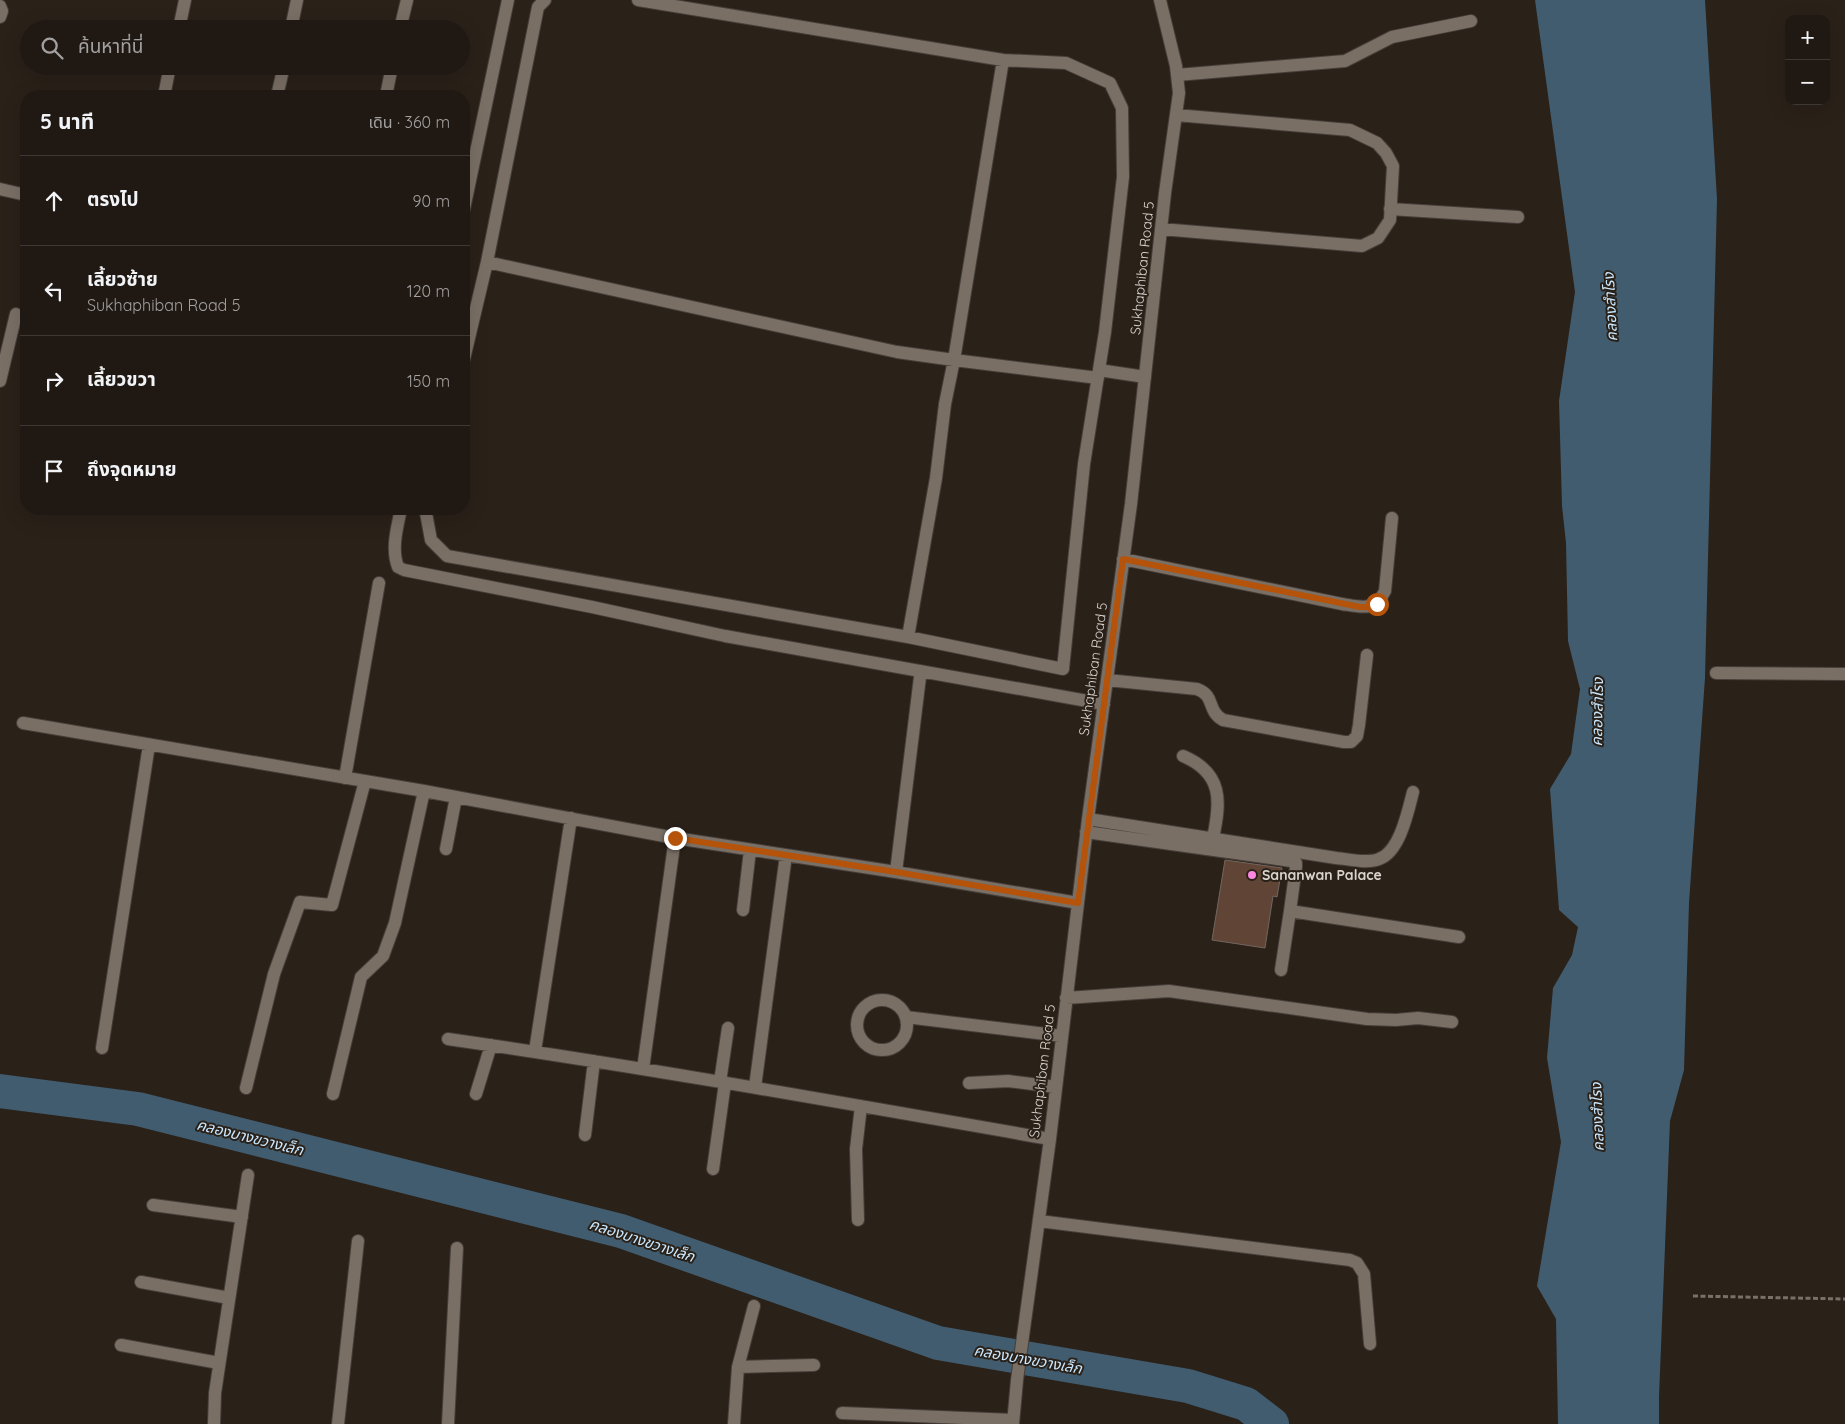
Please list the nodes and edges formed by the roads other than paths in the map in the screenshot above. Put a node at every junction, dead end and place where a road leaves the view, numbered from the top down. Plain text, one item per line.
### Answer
1 (185, 0) edge
2 (297, 0) edge
3 (406, 0) edge
4 (508, 0) edge
5 (545, 0) edge
6 (638, 0) edge
7 (1160, 0) edge
8 (0, 6) edge
9 (0, 17) edge
10 (181, 20) edge
11 (293, 20) edge
12 (402, 20) edge
13 (1471, 21) dead end
14 (1003, 60) junction
15 (168, 75) edge
16 (282, 75) edge
17 (390, 75) edge
18 (1177, 75) junction
19 (165, 90) edge
20 (278, 90) edge
21 (387, 90) edge
22 (1176, 115) junction
23 (470, 180) edge
24 (0, 189) edge
25 (20, 194) edge
26 (1390, 209) junction
27 (1518, 217) dead end
28 (1161, 229) junction
29 (487, 262) junction
30 (16, 314) dead end
31 (470, 334) edge
32 (954, 360) junction
33 (1099, 374) junction
34 (1145, 377) junction
35 (0, 381) edge
36 (397, 515) edge
37 (426, 515) edge
38 (1392, 518) dead end
39 (1123, 559) junction
40 (379, 582) dead end
41 (908, 637) junction
42 (1367, 655) dead end
43 (1716, 673) dead end
44 (1845, 674) edge
45 (920, 677) dead end
46 (1107, 680) junction
47 (1104, 704) junction
48 (23, 723) dead end
49 (149, 745) junction
50 (1183, 756) dead end
51 (344, 778) junction
52 (365, 781) junction
53 (424, 791) junction
54 (1413, 792) dead end
55 (456, 797) junction
56 (571, 818) junction
57 (1088, 819) junction
58 (1086, 832) junction
59 (675, 838) junction
60 (1213, 838) junction
61 (446, 849) dead end
62 (750, 850) junction
63 (786, 855) junction
64 (896, 872) junction
65 (1078, 903) junction
66 (742, 910) dead end
67 (1290, 911) junction
68 (1459, 937) dead end
69 (1281, 970) dead end
70 (1066, 998) junction
71 (906, 1017) junction
72 (1452, 1022) dead end
73 (728, 1028) dead end
74 (1062, 1036) junction
75 (448, 1039) dead end
76 (491, 1045) junction
77 (102, 1048) dead end
78 (535, 1051) junction
79 (594, 1061) junction
80 (643, 1069) junction
81 (723, 1082) junction
82 (970, 1084) dead end
83 (1056, 1086) junction
84 (246, 1088) dead end
85 (755, 1088) junction
86 (333, 1094) dead end
87 (476, 1094) dead end
88 (861, 1106) junction
89 (585, 1135) dead end
90 (1050, 1139) junction
91 (713, 1169) dead end
92 (248, 1175) dead end
93 (153, 1206) dead end
94 (242, 1217) junction
95 (858, 1220) dead end
96 (1039, 1221) junction
97 (358, 1241) dead end
98 (458, 1248) dead end
99 (141, 1282) dead end
100 (229, 1298) junction
101 (754, 1306) dead end
102 (1370, 1344) dead end
103 (122, 1345) dead end
104 (219, 1363) junction
105 (814, 1366) dead end
106 (738, 1367) junction
107 (842, 1413) dead end
108 (1013, 1422) edge
109 (214, 1424) edge
110 (338, 1424) edge
111 (448, 1424) edge
112 (734, 1424) edge

1 - 10 street
2 - 11 street
3 - 12 street
4 - 23 street
5 - 29 street
6 - 14 street
7 - 18 street, Sukhaphiban Road 5
8 - 9 street
13 - 18 street
14 - 32 street
14 - 33 street
15 - 19 street
16 - 20 street
17 - 21 street
18 - 22 street, Sukhaphiban Road 5
22 - 26 street
22 - 28 street, Sukhaphiban Road 5
24 - 25 street
26 - 27 street
26 - 28 street
28 - 34 street, Sukhaphiban Road 5
29 - 31 street
29 - 32 street
30 - 35 street
32 - 33 street
32 - 41 street
33 - 34 street
33 - 41 street
34 - 39 street, Sukhaphiban Road 5
36 - 47 street
37 - 41 street
38 - 39 street
39 - 46 street, Sukhaphiban Road 5
40 - 51 street
42 - 46 street
43 - 44 street
45 - 64 street
46 - 47 street, Sukhaphiban Road 5
47 - 57 street, Sukhaphiban Road 5
48 - 49 street
49 - 51 street
49 - 77 street
50 - 60 street
51 - 52 street
52 - 53 street
52 - 84 street
53 - 55 street
53 - 86 street
54 - 60 street
55 - 56 street
55 - 61 street
56 - 59 street
56 - 78 street
57 - 58 street, Sukhaphiban Road 5
57 - 60 street
58 - 65 street, Sukhaphiban Road 5
58 - 67 street
59 - 62 street
59 - 80 street
62 - 63 street
62 - 66 street
63 - 64 street
63 - 85 street
64 - 65 street
65 - 70 street, Sukhaphiban Road 5
67 - 68 street
67 - 69 street
70 - 72 street
70 - 74 street, Sukhaphiban Road 5
71 - 71 street
71 - 74 street
73 - 81 street
74 - 83 street, Sukhaphiban Road 5
75 - 76 street
76 - 78 street
76 - 87 street
78 - 79 street
79 - 80 street
79 - 89 street
80 - 81 street
81 - 85 street
81 - 91 street
82 - 83 street
83 - 90 street, Sukhaphiban Road 5
85 - 88 street
88 - 90 street
88 - 95 street
90 - 96 street, Sukhaphiban Road 5
92 - 94 street
93 - 94 street
94 - 100 street
96 - 102 street
96 - 108 street, Sukhaphiban Road 5
97 - 110 street
98 - 111 street
99 - 100 street
100 - 104 street
101 - 106 street
103 - 104 street
104 - 109 street
105 - 106 street
106 - 112 street
107 - 108 street

